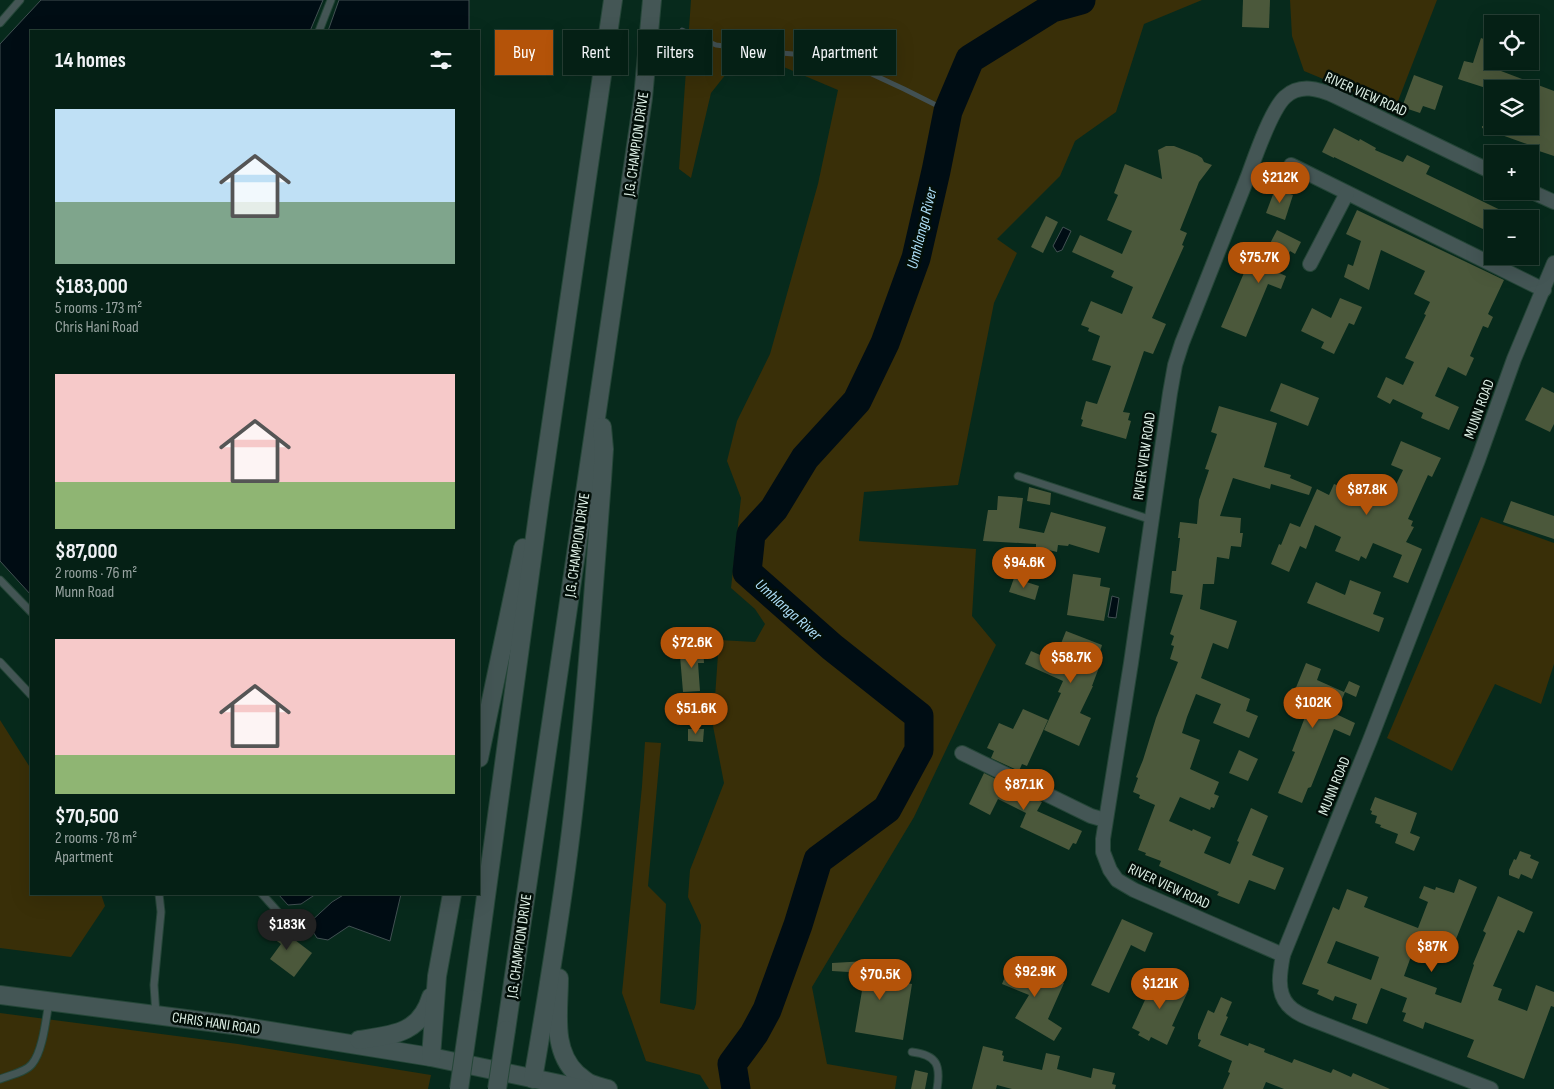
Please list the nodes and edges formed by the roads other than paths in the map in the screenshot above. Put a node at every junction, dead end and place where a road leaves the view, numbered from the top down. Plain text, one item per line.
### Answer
1 (20, 0) edge
2 (331, 0) edge
3 (613, 0) edge
4 (652, 0) edge
5 (0, 23) edge
6 (319, 30) edge
7 (1291, 165) dead end
8 (1484, 168) edge
9 (1347, 193) junction
10 (1539, 194) edge
11 (1554, 202) edge
12 (1554, 263) edge
13 (1310, 264) dead end
14 (1544, 290) junction
15 (599, 397) junction
16 (1018, 476) dead end
17 (540, 500) junction
18 (1152, 520) junction
19 (0, 580) edge
20 (30, 611) edge
21 (0, 662) edge
22 (30, 694) edge
23 (480, 753) edge
24 (962, 753) dead end
25 (1105, 820) junction
26 (159, 895) edge
27 (263, 895) edge
28 (452, 895) edge
29 (278, 913) dead end
30 (557, 930) junction
31 (1283, 955) junction
32 (437, 976) junction
33 (0, 995) edge
34 (49, 1001) junction
35 (156, 1015) junction
36 (341, 1042) junction
37 (912, 1052) dead end
38 (431, 1057) junction
39 (0, 1079) edge
40 (533, 1079) junction
41 (459, 1089) edge
42 (497, 1089) edge
43 (584, 1089) edge
44 (608, 1089) edge
45 (937, 1089) edge
46 (1491, 1089) edge

1 - 5 lane
2 - 6 lane
3 - 17 street
4 - 15 street, J.G. CHAMPION DRIVE
7 - 9 street
8 - 18 street, RIVER VIEW ROAD
9 - 13 street
9 - 14 street
10 - 11 street
12 - 14 street, MUNN ROAD
14 - 31 street, MUNN ROAD
15 - 30 street
15 - 42 street, J.G. CHAMPION DRIVE, bridge
16 - 18 lane
17 - 23 street
17 - 41 street, bridge
18 - 25 street, RIVER VIEW ROAD
19 - 20 lane
21 - 22 lane
24 - 25 street
25 - 31 street, RIVER VIEW ROAD
26 - 35 lane
27 - 29 lane
28 - 32 street
30 - 40 street
30 - 44 street
31 - 46 street, MUNN ROAD
32 - 36 street
32 - 38 street
33 - 34 street, CHRIS HANI ROAD
34 - 35 street, CHRIS HANI ROAD
34 - 39 lane
35 - 36 street, CHRIS HANI ROAD
36 - 38 street, CHRIS HANI ROAD
37 - 45 lane
38 - 40 street, CHRIS HANI ROAD
40 - 43 street, CHRIS HANI ROAD

